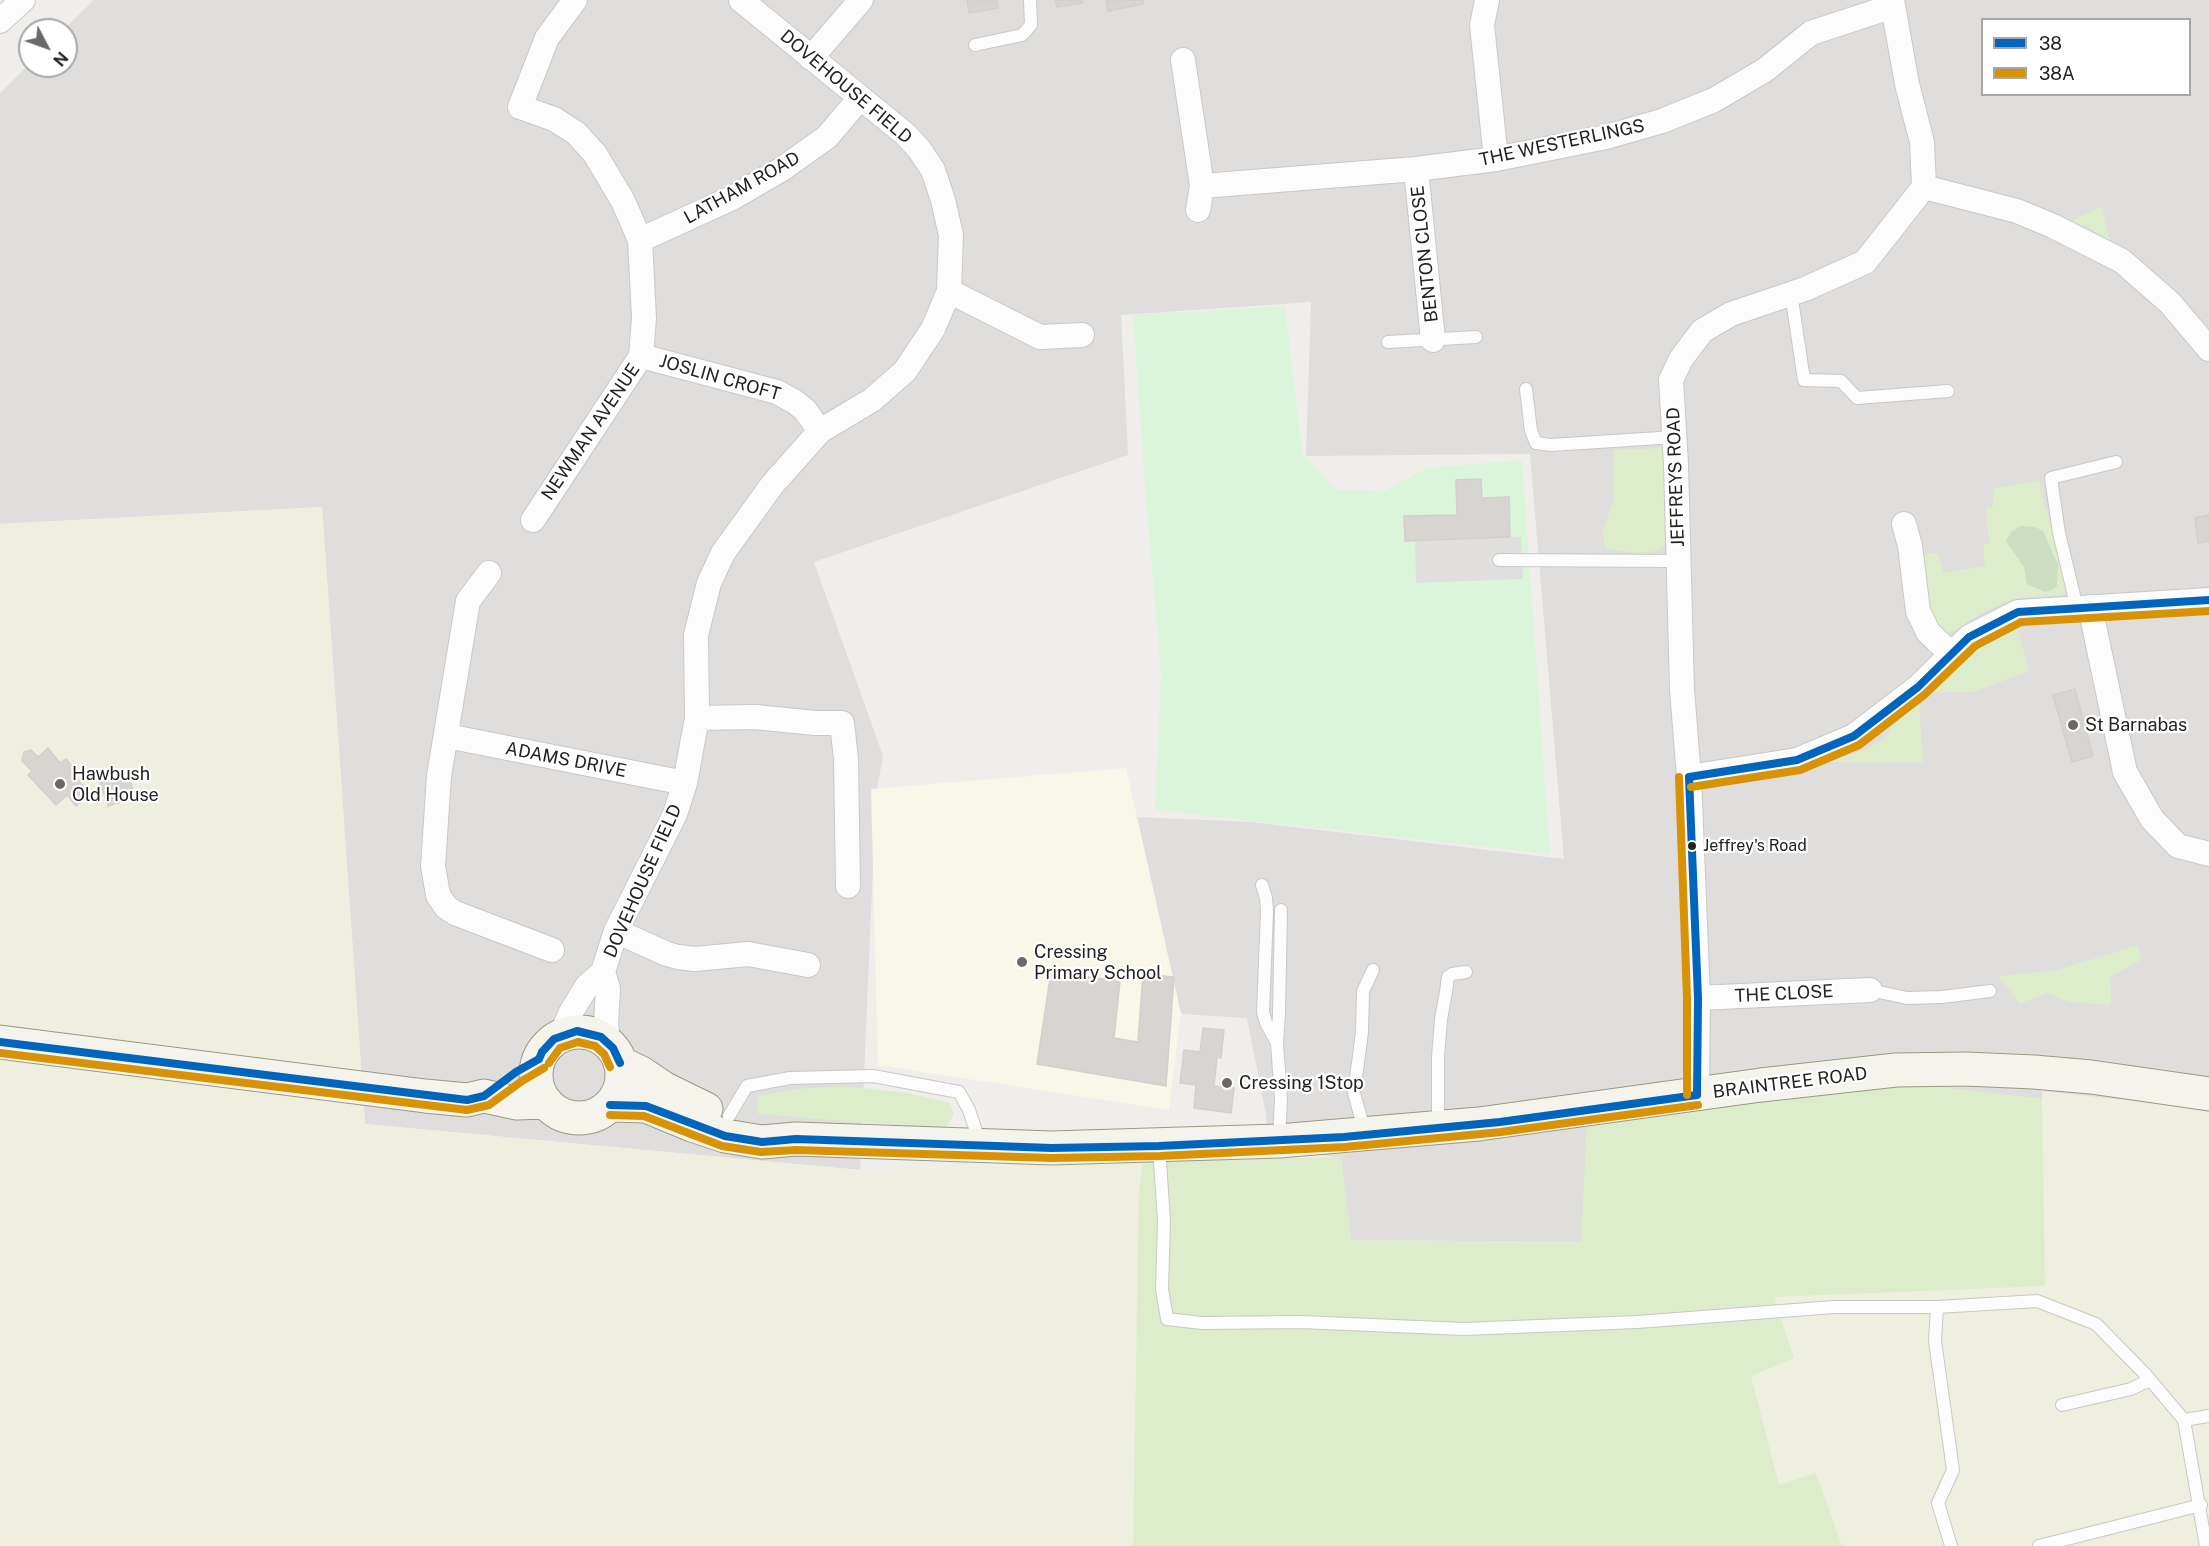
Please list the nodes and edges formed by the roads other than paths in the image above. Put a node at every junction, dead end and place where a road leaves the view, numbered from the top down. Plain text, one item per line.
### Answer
1 (22, 0) edge
2 (574, 0) edge
3 (741, 0) edge
4 (861, 0) edge
5 (1030, 0) edge
6 (1486, 0) edge
7 (1892, 3) edge
8 (0, 21) edge
9 (975, 45) dead end
10 (811, 58) junction
11 (1183, 60) dead end
12 (860, 98) junction
13 (1496, 159) junction
14 (1416, 169) junction
15 (1924, 187) junction
16 (640, 240) junction
17 (949, 291) junction
18 (1791, 293) junction
19 (1082, 335) dead end
20 (1476, 337) dead end
21 (1433, 340) junction
22 (1388, 342) dead end
23 (2209, 349) edge
24 (641, 356) junction
25 (1526, 389) dead end
26 (1948, 391) dead end
27 (820, 431) junction
28 (1675, 437) junction
29 (2116, 462) dead end
30 (532, 520) dead end
31 (1904, 524) dead end
32 (1498, 560) dead end
33 (1679, 561) junction
34 (489, 573) dead end
35 (2209, 600) edge
36 (2084, 607) junction
37 (1951, 654) junction
38 (698, 718) junction
39 (447, 736) junction
40 (1689, 777) junction
41 (685, 783) junction
42 (2209, 854) edge
43 (1262, 885) dead end
44 (848, 886) dead end
45 (1281, 910) dead end
46 (616, 931) junction
47 (552, 950) dead end
48 (808, 965) dead end
49 (1373, 970) dead end
50 (603, 972) junction
51 (1466, 972) dead end
52 (1870, 990) joint
53 (1990, 991) dead end
54 (1698, 998) junction
55 (561, 1035) junction
56 (0, 1042) edge
57 (1277, 1043) junction
58 (614, 1052) junction
59 (539, 1059) junction
60 (2209, 1094) edge
61 (1697, 1095) junction
62 (484, 1096) junction
63 (546, 1102) junction
64 (610, 1105) junction
65 (729, 1116) junction
66 (1438, 1128) junction
67 (1365, 1135) junction
68 (796, 1139) junction
69 (1279, 1141) junction
70 (1159, 1146) junction
71 (981, 1147) junction
72 (1937, 1306) junction
73 (2150, 1380) junction
74 (2062, 1405) dead end
75 (2209, 1416) edge
76 (2184, 1420) junction
77 (2200, 1505) junction
78 (1951, 1546) edge
79 (2039, 1546) edge
80 (2206, 1546) edge

1 - 8 street
2 - 16 street, NEWMAN AVENUE
3 - 10 street, DOVEHOUSE FIELD
4 - 10 street
5 - 9 lane
6 - 13 street
7 - 13 street, THE WESTERLINGS
7 - 15 street
10 - 12 street, DOVEHOUSE FIELD
11 - 14 street, THE WESTERLINGS
12 - 16 street, LATHAM ROAD
12 - 17 street, DOVEHOUSE FIELD
13 - 14 street, THE WESTERLINGS
14 - 21 street, BENTON CLOSE
15 - 18 street, JEFFREYS ROAD
15 - 23 street
16 - 24 street, NEWMAN AVENUE
17 - 19 street
17 - 27 street, DOVEHOUSE FIELD
18 - 26 lane
18 - 28 street, JEFFREYS ROAD
20 - 21 lane
21 - 22 lane
24 - 27 street, JOSLIN CROFT
24 - 30 street, NEWMAN AVENUE
25 - 28 lane
27 - 38 street, DOVEHOUSE FIELD
28 - 33 street, JEFFREYS ROAD
29 - 36 lane
31 - 37 street
32 - 33 lane
33 - 40 street, JEFFREYS ROAD
34 - 39 street
35 - 36 street
36 - 37 street
36 - 42 street
37 - 40 street
38 - 41 street, DOVEHOUSE FIELD
38 - 44 street
39 - 41 street, ADAMS DRIVE
39 - 47 street
40 - 54 street, JEFFREYS ROAD
41 - 46 street, DOVEHOUSE FIELD
43 - 57 lane
45 - 57 lane
46 - 48 street
46 - 50 street, DOVEHOUSE FIELD
49 - 67 lane
50 - 55 street, DOVEHOUSE FIELD
50 - 58 street, DOVEHOUSE FIELD
51 - 66 lane
52 - 53 lane
52 - 54 street, THE CLOSE
54 - 61 street, JEFFREYS ROAD
55 - 58 main road
55 - 59 main road
56 - 62 main road
57 - 69 lane
58 - 64 main road
58 - 65 main road, BRAINTREE ROAD
59 - 62 main road
59 - 63 main road
60 - 61 main road, BRAINTREE ROAD
61 - 66 main road, BRAINTREE ROAD
62 - 63 main road
63 - 64 main road
64 - 68 main road, BRAINTREE ROAD
65 - 68 main road, BRAINTREE ROAD
65 - 71 lane
66 - 67 main road, BRAINTREE ROAD
67 - 69 main road, BRAINTREE ROAD
68 - 71 main road, BRAINTREE ROAD
69 - 70 main road, BRAINTREE ROAD
70 - 71 main road, BRAINTREE ROAD
70 - 72 lane
72 - 73 lane
72 - 78 lane
73 - 74 lane
73 - 76 lane
75 - 76 lane
76 - 77 lane
77 - 79 lane
77 - 80 lane

